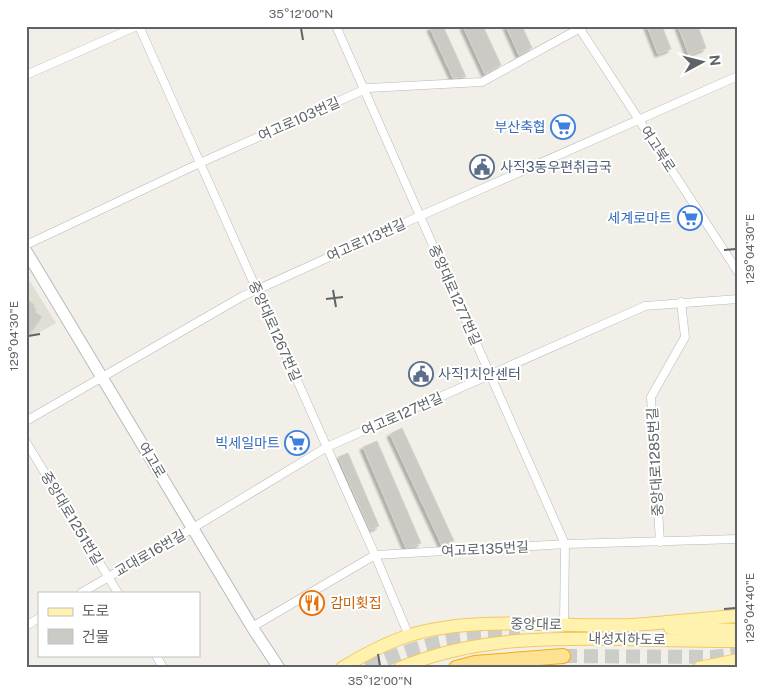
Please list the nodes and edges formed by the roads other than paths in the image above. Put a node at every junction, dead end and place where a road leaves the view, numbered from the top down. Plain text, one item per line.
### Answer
1 (138, 26) edge
2 (336, 26) edge
3 (581, 27) edge
4 (26, 75) edge
5 (738, 76) edge
6 (364, 90) junction
7 (639, 120) junction
8 (200, 163) junction
9 (420, 216) junction
10 (26, 245) edge
11 (26, 251) edge
12 (738, 272) edge
13 (257, 290) junction
14 (738, 299) edge
15 (681, 302) junction
16 (491, 375) junction
17 (102, 376) junction
18 (26, 421) edge
19 (26, 442) edge
20 (327, 447) junction
21 (193, 528) junction
22 (738, 539) edge
23 (660, 542) junction
24 (566, 544) junction
25 (375, 555) junction
26 (108, 577) junction
27 (83, 592) edge
28 (117, 592) edge
29 (738, 616) edge
30 (38, 619) edge
31 (631, 624) junction
32 (564, 625) junction
33 (26, 626) edge
34 (252, 626) junction
35 (738, 630) edge
36 (409, 636) junction
37 (738, 641) edge
38 (157, 656) edge
39 (563, 656) tunnel mouth
40 (738, 660) edge
41 (163, 668) edge
42 (279, 668) edge
43 (342, 668) edge
44 (400, 668) edge
45 (456, 668) edge
46 (699, 668) edge

1 - 4 street
1 - 8 street, 중앙대로1267번길
2 - 6 street, 중앙대로1277번길
3 - 6 street, 여고로103번길
3 - 7 street, 여고북로
5 - 7 street, 여고로113번길
6 - 8 street, 여고로103번길
6 - 9 street, 중앙대로1277번길
7 - 9 street, 여고로113번길
7 - 12 street, 여고북로
8 - 10 street, 여고로103번길
8 - 13 street, 중앙대로1267번길
9 - 13 street, 여고로113번길
9 - 16 street, 중앙대로1277번길
11 - 17 main road, 여고로
13 - 17 street, 여고로113번길
13 - 20 street, 중앙대로1267번길
14 - 15 street, 여고로127번길
15 - 16 street, 여고로127번길
15 - 23 street, 중앙대로1285번길
16 - 20 street, 여고로127번길
16 - 24 street, 중앙대로1277번길
17 - 18 street, 여고로113번길
17 - 21 main road, 여고로
19 - 26 street, 중앙대로1251번길
20 - 21 street, 여고로127번길
20 - 25 street, 중앙대로1267번길
21 - 26 street, 교대로16번길
21 - 34 main road, 여고로
22 - 23 street, 여고로135번길
23 - 24 street, 여고로135번길
24 - 25 street, 여고로135번길
24 - 32 street, 중앙대로1277번길
25 - 34 street, 여고로135번길
25 - 36 street, 중앙대로1267번길
26 - 27 street, 교대로16번길
26 - 28 street, 중앙대로1251번길
29 - 31 main road, 중앙대로
30 - 33 street
31 - 32 main road, 중앙대로
31 - 35 main road, 내성지하도로
32 - 36 main road, 중앙대로
34 - 42 main road, 여고로
36 - 43 main road, 중앙대로
37 - 44 main road, 내성지하도로
38 - 41 street
39 - 45 highway
40 - 46 main road

